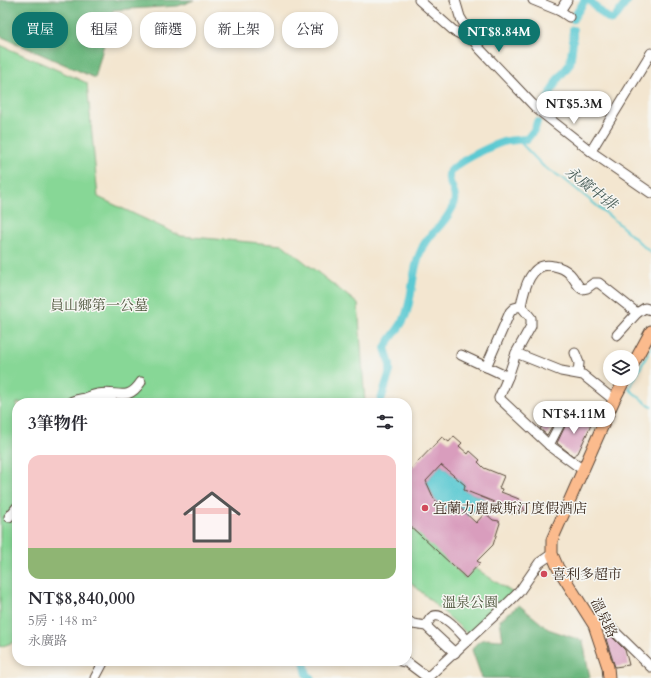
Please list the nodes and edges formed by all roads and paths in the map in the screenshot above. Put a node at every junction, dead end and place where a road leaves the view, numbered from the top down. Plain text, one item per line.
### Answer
1 (419, 0) edge
2 (455, 0) edge
3 (532, 0) edge
4 (567, 0) edge
5 (560, 11) junction
6 (569, 17) dead end
7 (475, 41) junction
8 (651, 53) edge
9 (591, 151) junction
10 (651, 192) edge
11 (521, 306) junction
12 (651, 310) edge
13 (637, 313) junction
14 (651, 331) edge
15 (616, 335) dead end
16 (516, 353) junction
17 (575, 353) dead end
18 (639, 353) edge
19 (461, 355) dead end
20 (486, 367) junction
21 (578, 373) junction
22 (508, 377) junction
23 (141, 382) dead end
24 (621, 386) edge
25 (86, 398) edge
26 (614, 400) junction
27 (562, 420) dead end
28 (549, 444) junction
29 (583, 470) junction
30 (12, 513) edge
31 (9, 517) dead end
32 (552, 554) junction
33 (591, 619) junction
34 (412, 623) edge
35 (426, 626) junction
36 (468, 641) junction
37 (455, 653) junction
38 (101, 666) edge
39 (412, 666) edge
40 (651, 667) edge
41 (95, 678) edge
42 (428, 678) edge
43 (609, 678) edge

1 - 7 street
2 - 7 street
3 - 5 street
4 - 5 street
5 - 6 street
7 - 9 street
8 - 9 street
9 - 10 street
11 - 13 street
11 - 16 street
11 - 20 street
12 - 13 street
13 - 15 street
14 - 18 main road
16 - 21 street
16 - 22 street
17 - 21 street
19 - 20 street
20 - 22 street
21 - 26 street
22 - 28 street
23 - 25 street
24 - 26 main road
26 - 29 main road
27 - 28 street
28 - 29 street
29 - 32 main road
30 - 31 street
32 - 33 main road, 溫泉路
32 - 36 street
33 - 40 street
33 - 43 main road, 溫泉路
34 - 35 street
35 - 36 street
35 - 37 street
36 - 37 street
37 - 42 street
38 - 41 street
39 - 42 street

